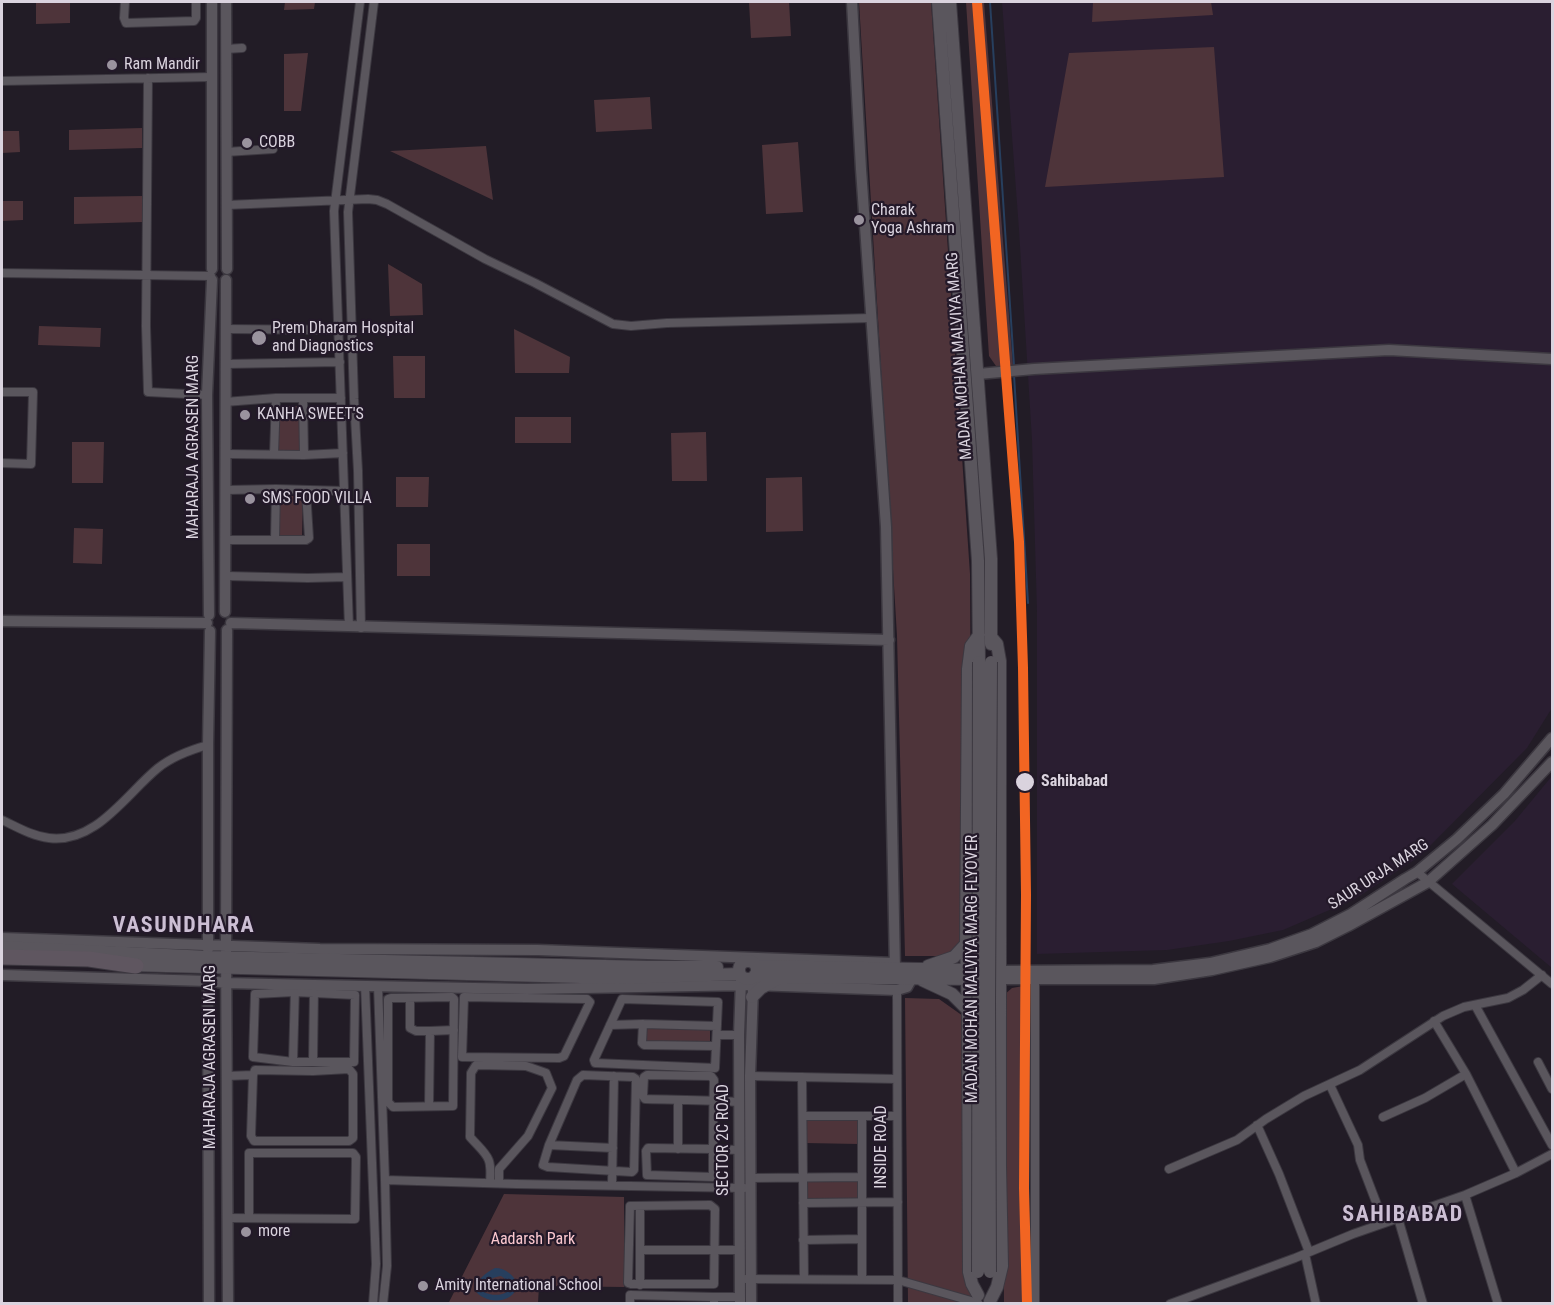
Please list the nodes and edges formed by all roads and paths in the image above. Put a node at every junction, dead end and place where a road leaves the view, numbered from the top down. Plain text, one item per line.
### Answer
1 (125, 2) edge
2 (196, 2) edge
3 (212, 2) edge
4 (226, 2) edge
5 (360, 2) edge
6 (375, 2) edge
7 (852, 2) edge
8 (938, 2) edge
9 (950, 2) edge
10 (242, 48) dead end
11 (226, 49) junction
12 (354, 49) junction
13 (368, 51) junction
14 (212, 77) junction
15 (148, 78) junction
16 (2, 81) edge
17 (273, 149) dead end
18 (226, 152) junction
19 (350, 200) junction
20 (336, 202) junction
21 (227, 205) junction
22 (2, 273) edge
23 (147, 275) junction
24 (212, 275) junction
25 (226, 275) junction
26 (872, 318) junction
27 (225, 329) junction
28 (338, 330) junction
29 (1552, 359) edge
30 (340, 362) junction
31 (225, 364) junction
32 (978, 375) junction
33 (2, 392) edge
34 (207, 395) junction
35 (276, 398) junction
36 (341, 398) junction
37 (303, 399) junction
38 (225, 402) junction
39 (343, 453) junction
40 (226, 454) junction
41 (273, 454) junction
42 (304, 455) junction
43 (2, 463) edge
44 (276, 489) junction
45 (226, 490) junction
46 (306, 491) junction
47 (344, 491) junction
48 (225, 540) junction
49 (275, 540) junction
50 (226, 576) junction
51 (347, 577) junction
52 (225, 612) junction
53 (2, 621) edge
54 (209, 623) junction
55 (229, 627) junction
56 (349, 627) junction
57 (362, 628) junction
58 (979, 635) junction
59 (992, 637) junction
60 (889, 640) junction
61 (985, 662) junction
62 (1551, 742) edge
63 (208, 745) junction
64 (1552, 762) edge
65 (2, 820) edge
66 (1417, 872) junction
67 (1428, 882) junction
68 (2, 938) edge
69 (966, 944) junction
70 (2, 947) edge
71 (208, 956) junction
72 (707, 956) junction
73 (2, 957) edge
74 (226, 957) junction
75 (2, 963) edge
76 (136, 966) junction
77 (895, 966) junction
78 (722, 967) junction
79 (2, 975) edge
80 (916, 975) junction
81 (967, 975) junction
82 (1000, 975) junction
83 (1542, 975) junction
84 (749, 979) junction
85 (1035, 979) junction
86 (208, 981) junction
87 (226, 983) junction
88 (1552, 984) edge
89 (365, 986) junction
90 (378, 986) junction
91 (295, 989) junction
92 (314, 989) junction
93 (897, 990) junction
94 (449, 992) junction
95 (527, 993) junction
96 (410, 998) junction
97 (1474, 1005) junction
98 (968, 1010) junction
99 (1434, 1021) junction
100 (643, 1024) junction
101 (610, 1025) junction
102 (454, 1030) junction
103 (717, 1030) junction
104 (430, 1031) junction
105 (739, 1035) junction
106 (716, 1046) junction
107 (293, 1062) junction
108 (313, 1062) junction
109 (1538, 1062) dead end
110 (1466, 1074) junction
111 (253, 1075) junction
112 (226, 1076) junction
113 (614, 1076) junction
114 (750, 1076) junction
115 (802, 1077) junction
116 (897, 1079) junction
117 (1330, 1085) junction
118 (1552, 1089) edge
119 (678, 1100) junction
120 (714, 1101) junction
121 (739, 1102) junction
122 (429, 1106) junction
123 (803, 1116) junction
124 (862, 1116) junction
125 (897, 1116) junction
126 (1383, 1117) dead end
127 (1257, 1125) junction
128 (549, 1145) junction
129 (1552, 1145) edge
130 (613, 1148) junction
131 (678, 1149) junction
132 (713, 1149) junction
133 (739, 1150) junction
134 (1552, 1154) edge
135 (1169, 1169) dead end
136 (613, 1171) junction
137 (1516, 1173) junction
138 (803, 1177) junction
139 (862, 1177) junction
140 (385, 1180) junction
141 (495, 1183) junction
142 (612, 1185) junction
143 (747, 1185) junction
144 (1465, 1195) junction
145 (898, 1202) junction
146 (803, 1203) junction
147 (862, 1203) junction
148 (640, 1206) junction
149 (250, 1217) junction
150 (227, 1218) junction
151 (1398, 1218) junction
152 (1384, 1223) junction
153 (862, 1239) junction
154 (803, 1240) junction
155 (640, 1250) junction
156 (715, 1250) junction
157 (740, 1250) junction
158 (1307, 1253) junction
159 (745, 1279) junction
160 (804, 1279) junction
161 (862, 1280) junction
162 (898, 1280) junction
163 (640, 1284) junction
164 (714, 1300) edge
165 (740, 1300) edge
166 (983, 1301) edge
167 (208, 1304) edge
168 (228, 1304) edge
169 (373, 1304) edge
170 (383, 1304) edge
171 (630, 1304) edge
172 (751, 1304) edge
173 (898, 1304) edge
174 (1035, 1304) edge
175 (1170, 1304) edge
176 (1316, 1304) edge
177 (1423, 1304) edge
178 (1498, 1304) edge

1 - 2 street
3 - 14 street, MAHARAJA AGRASEN MARG
4 - 11 street, MAHARAJA AGRASEN MARG
5 - 12 street
6 - 13 street
7 - 26 street
8 - 58 main road, MADAN MOHAN MALVIYA MARG
9 - 32 main road, MADAN MOHAN MALVIYA MARG
10 - 11 street
11 - 18 street, MAHARAJA AGRASEN MARG
12 - 13 street
12 - 20 street
13 - 19 street
14 - 15 street
14 - 24 street, MAHARAJA AGRASEN MARG
15 - 16 street
15 - 23 street
17 - 18 street
18 - 21 street, MAHARAJA AGRASEN MARG
19 - 20 street
19 - 26 street
19 - 57 street
20 - 21 street
20 - 28 street
21 - 25 street, MAHARAJA AGRASEN MARG
22 - 23 street
23 - 24 street
23 - 34 street
24 - 25 street
24 - 25 street
24 - 34 street, MAHARAJA AGRASEN MARG
25 - 27 street, MAHARAJA AGRASEN MARG
26 - 60 street
27 - 28 street
27 - 31 street, MAHARAJA AGRASEN MARG
28 - 30 street
29 - 32 street
30 - 31 street
30 - 36 street
31 - 38 street, MAHARAJA AGRASEN MARG
32 - 59 main road, MADAN MOHAN MALVIYA MARG
33 - 43 street
34 - 54 street, MAHARAJA AGRASEN MARG
35 - 37 street
35 - 38 street
35 - 41 street
36 - 37 street
36 - 39 street
37 - 42 street
38 - 40 street, MAHARAJA AGRASEN MARG
39 - 42 street
39 - 47 street
40 - 41 street
40 - 45 street, MAHARAJA AGRASEN MARG
41 - 42 street
44 - 45 street
44 - 46 street
44 - 49 street
45 - 48 street, MAHARAJA AGRASEN MARG
46 - 47 street
46 - 49 street
47 - 51 street
48 - 49 street
48 - 50 street, MAHARAJA AGRASEN MARG
50 - 51 street
50 - 52 street, MAHARAJA AGRASEN MARG
51 - 56 street
52 - 54 street
52 - 55 street
53 - 54 street
54 - 55 street
54 - 63 street, MAHARAJA AGRASEN MARG
55 - 56 street
55 - 74 street, MAHARAJA AGRASEN MARG
56 - 57 street
57 - 60 street
58 - 61 main road, MADAN MOHAN MALVIYA MARG FLYOVER
58 - 69 main road
59 - 61 main road, MADAN MOHAN MALVIYA MARG FLYOVER
59 - 82 main road
60 - 77 street
61 - 166 main road, MADAN MOHAN MALVIYA MARG FLYOVER, bridge
62 - 66 street, SAUR URJA MARG
63 - 65 street
63 - 71 street, MAHARAJA AGRASEN MARG
64 - 67 street, SAUR URJA MARG
66 - 67 street
66 - 82 street, SAUR URJA MARG
67 - 83 street
67 - 85 street, SAUR URJA MARG
68 - 71 street
69 - 80 main road
69 - 81 main road
70 - 71 main road
71 - 74 main road
71 - 74 street
71 - 76 main road
71 - 86 street, MAHARAJA AGRASEN MARG
72 - 74 street
72 - 77 street
72 - 78 main road
73 - 76 highway
74 - 78 main road
74 - 84 main road
74 - 87 street, MAHARAJA AGRASEN MARG
75 - 76 main road
77 - 80 main road
77 - 84 main road
78 - 84 main road
79 - 86 street
80 - 81 main road
80 - 84 main road
80 - 93 street
80 - 98 main road
81 - 82 main road
81 - 98 main road
82 - 85 street, SAUR URJA MARG
82 - 166 main road
83 - 88 street
83 - 97 street
84 - 93 street
84 - 95 street
84 - 105 street, SECTOR 2C ROAD
84 - 114 street, SECTOR 2C ROAD
85 - 174 street
86 - 87 street
86 - 167 street, MAHARAJA AGRASEN MARG
87 - 91 street
87 - 112 street, MAHARAJA AGRASEN MARG
89 - 90 street
89 - 92 street
89 - 169 street
90 - 94 street
90 - 140 street
91 - 92 street
91 - 107 street
91 - 107 street
92 - 108 street
92 - 108 street
93 - 116 street, INSIDE ROAD
94 - 95 street
94 - 96 street
94 - 102 street
95 - 95 street
96 - 104 street
96 - 122 street
97 - 99 street
97 - 129 street
98 - 166 main road
99 - 110 street
99 - 117 street
100 - 101 street
100 - 103 street
100 - 106 street
101 - 103 street
101 - 106 street
102 - 104 street
102 - 122 street
103 - 105 street
103 - 106 street
104 - 122 street
105 - 121 street, SECTOR 2C ROAD
107 - 108 street
109 - 118 street
110 - 126 street
110 - 137 street
111 - 111 street
111 - 112 street
112 - 150 street, MAHARAJA AGRASEN MARG
113 - 128 street
113 - 130 street
113 - 136 street
114 - 115 street
114 - 143 street, SECTOR 2C ROAD
115 - 116 street
115 - 123 street
116 - 125 street, INSIDE ROAD
117 - 127 street
117 - 152 street
119 - 120 street
119 - 120 street
119 - 131 street
120 - 121 street
120 - 132 street
121 - 133 street, SECTOR 2C ROAD
123 - 124 street
123 - 138 street
124 - 125 street
124 - 139 street
125 - 145 street, INSIDE ROAD
127 - 135 street
127 - 158 street
128 - 130 street
128 - 136 street
130 - 136 street
131 - 132 street
131 - 132 street
132 - 133 street
133 - 143 street, SECTOR 2C ROAD
134 - 137 street
136 - 142 street
137 - 144 street
138 - 139 street
138 - 143 street
138 - 146 street
139 - 147 street
140 - 141 street
140 - 170 street
141 - 141 street
141 - 142 street
142 - 143 street
143 - 157 street, SECTOR 2C ROAD
143 - 159 street, SECTOR 2C ROAD
144 - 151 street
144 - 178 street
145 - 147 street
145 - 162 street, INSIDE ROAD
146 - 147 street
146 - 154 street
147 - 153 street
148 - 155 street
148 - 156 street
148 - 163 street
149 - 149 street
149 - 150 street
150 - 168 street, MAHARAJA AGRASEN MARG
151 - 152 street
151 - 177 street
152 - 158 street
153 - 154 street
153 - 161 street
154 - 160 street
155 - 156 street
155 - 163 street
156 - 157 street
156 - 163 street
157 - 159 street, SECTOR 2C ROAD
158 - 175 street
158 - 176 street
159 - 160 street
159 - 165 street, SECTOR 2C ROAD
159 - 172 street, SECTOR 2C ROAD
160 - 161 street
161 - 162 street
162 - 166 street
162 - 173 street, INSIDE ROAD
164 - 165 street
164 - 171 street

